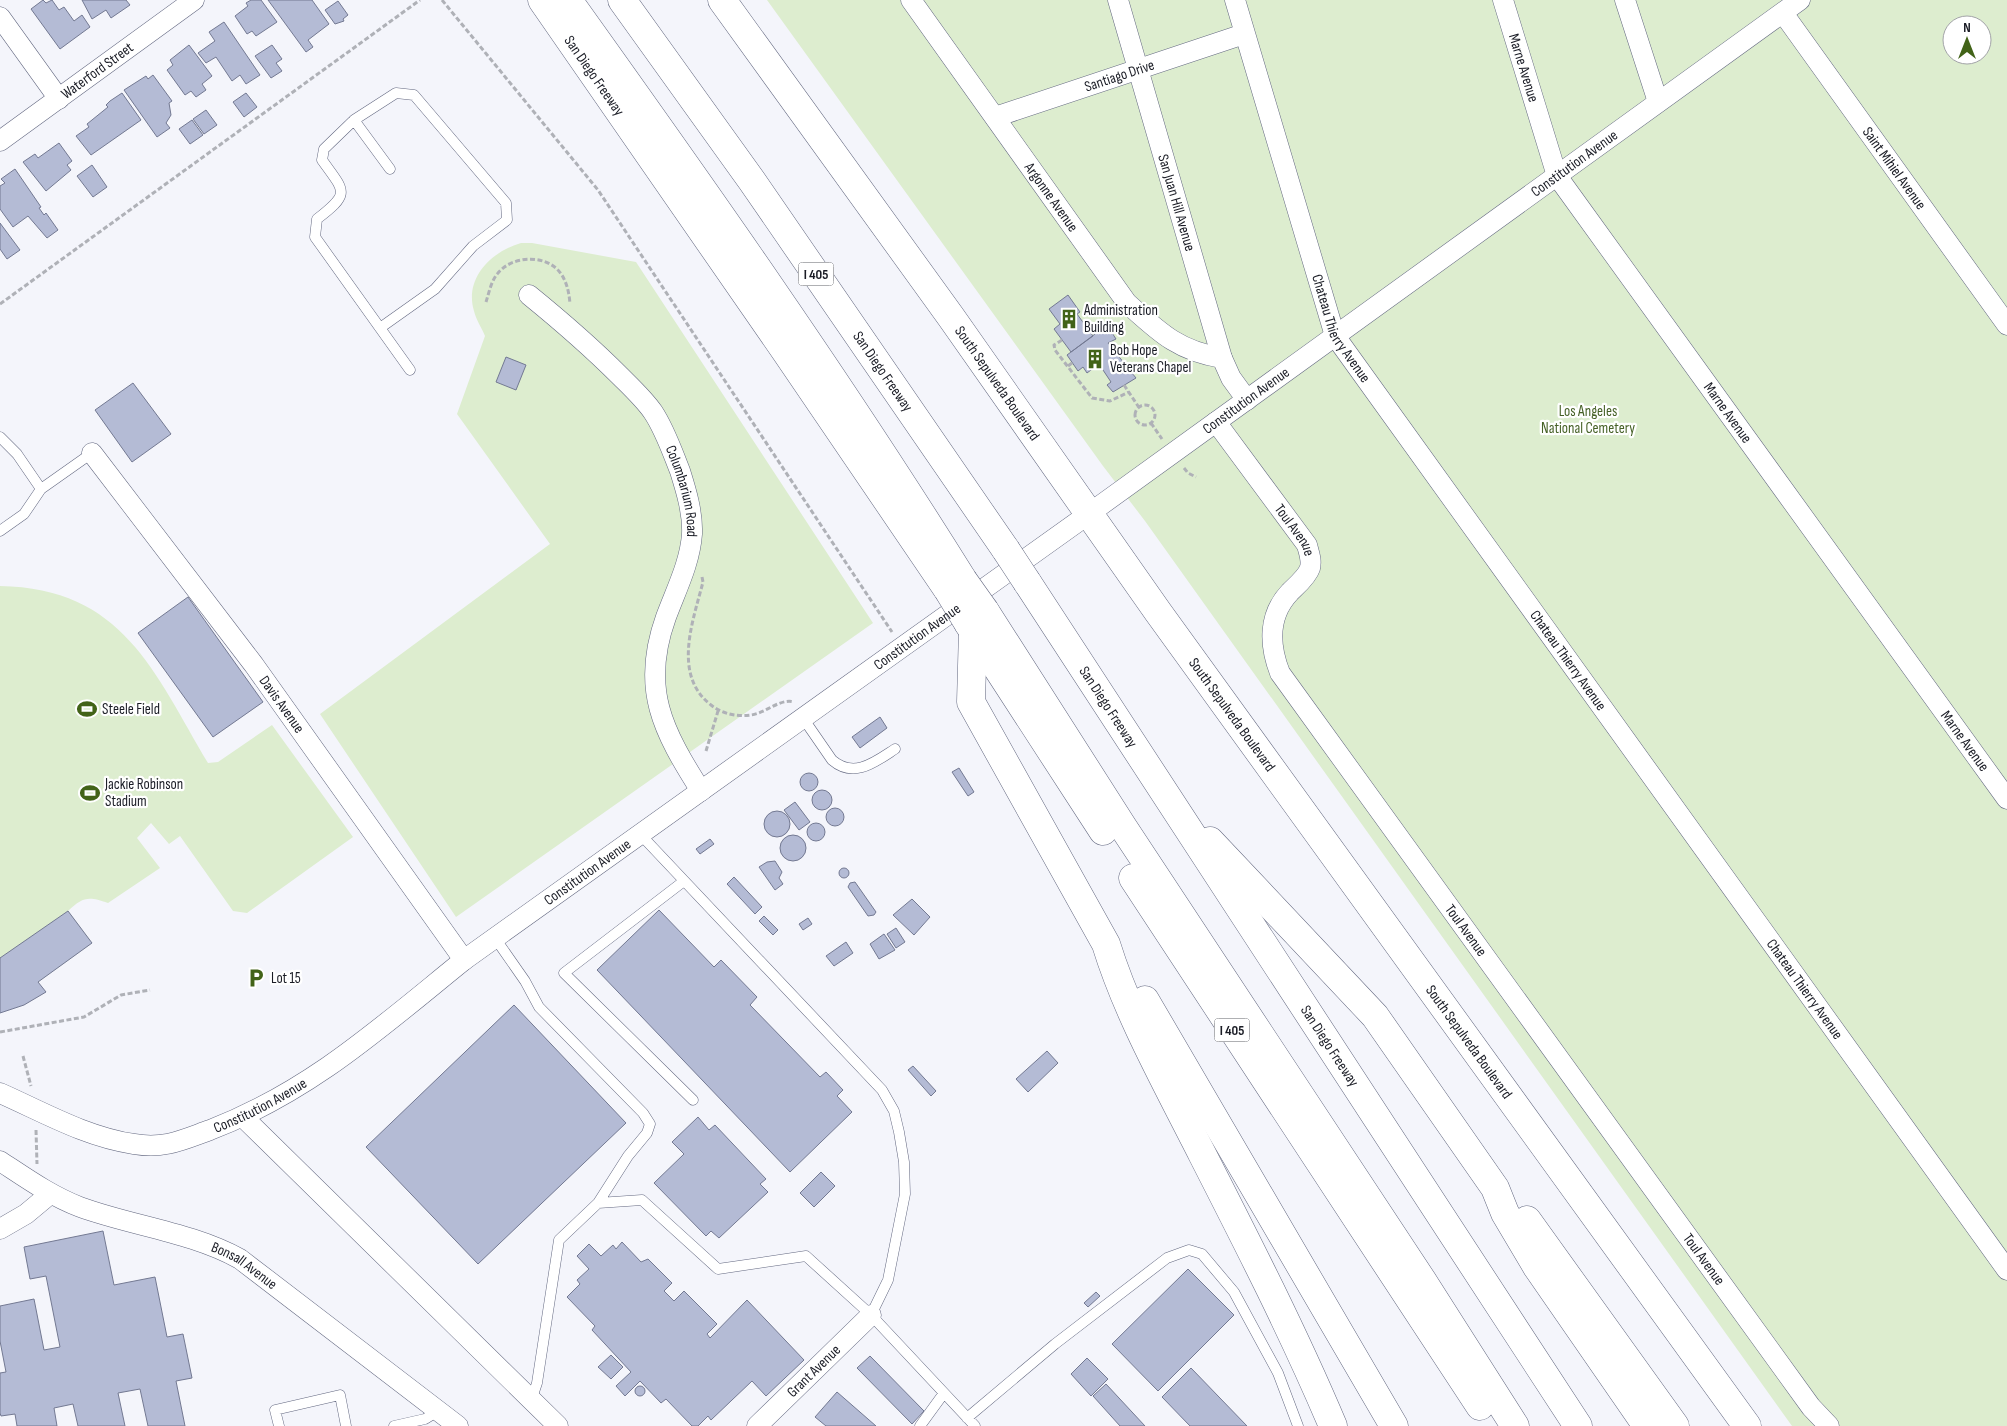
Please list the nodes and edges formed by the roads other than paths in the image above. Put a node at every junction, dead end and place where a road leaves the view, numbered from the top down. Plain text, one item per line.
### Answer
1 (194, 0) edge
2 (542, 0) edge
3 (568, 0) edge
4 (622, 0) edge
5 (722, 0) edge
6 (911, 0) edge
7 (1118, 0) edge
8 (1235, 0) edge
9 (1503, 0) edge
10 (1625, 0) edge
11 (1800, 0) edge
12 (1783, 13) junction
13 (0, 17) edge
14 (1244, 34) junction
15 (1138, 67) junction
16 (59, 99) junction
17 (1658, 102) junction
18 (995, 117) junction
19 (354, 120) junction
20 (0, 141) edge
21 (390, 169) dead end
22 (1557, 176) junction
23 (529, 295) dead end
24 (2007, 325) edge
25 (380, 328) junction
26 (1334, 336) junction
27 (1222, 358) junction
28 (410, 370) dead end
29 (1247, 400) junction
30 (1216, 422) junction
31 (0, 437) edge
32 (92, 453) joint
33 (41, 488) junction
34 (1090, 513) junction
35 (0, 531) edge
36 (955, 585) junction
37 (975, 621) junction
38 (801, 711) junction
39 (895, 750) dead end
40 (1159, 786) junction
41 (701, 791) junction
42 (2007, 799) edge
43 (640, 834) junction
44 (684, 881) junction
45 (495, 938) junction
46 (1106, 944) junction
47 (464, 960) junction
48 (0, 1093) edge
49 (693, 1100) dead end
50 (243, 1117) junction
51 (0, 1161) edge
52 (1496, 1188) junction
53 (50, 1194) junction
54 (598, 1202) junction
55 (0, 1229) edge
56 (2007, 1270) edge
57 (871, 1315) junction
58 (944, 1393) junction
59 (531, 1401) junction
60 (438, 1411) junction
61 (967, 1418) junction
62 (278, 1426) edge
63 (346, 1426) edge
64 (394, 1426) edge
65 (458, 1426) edge
66 (558, 1426) edge
67 (757, 1426) edge
68 (920, 1426) edge
69 (975, 1426) edge
70 (1298, 1426) edge
71 (1332, 1426) edge
72 (1394, 1426) edge
73 (1494, 1426) edge
74 (1515, 1426) edge
75 (1578, 1426) edge
76 (1647, 1426) edge
77 (1675, 1426) edge
78 (1747, 1426) edge
79 (1829, 1426) edge

1 - 16 street, Waterford Street
2 - 36 main road, San Diego Freeway / I 405
3 - 36 main road
4 - 40 main road, San Diego Freeway / I 405, bridge
5 - 34 main road, South Sepulveda Boulevard
6 - 18 street, Argonne Avenue
7 - 15 street, San Juan Hill Avenue
8 - 14 street, Chateau Thierry Avenue
9 - 22 street, Marne Avenue
10 - 17 street
11 - 12 street, Constitution Avenue
12 - 17 street, Constitution Avenue
12 - 24 street, Saint Mihiel Avenue
13 - 16 street
14 - 15 street, Santiago Drive
14 - 26 street, Chateau Thierry Avenue
15 - 18 street, Santiago Drive
15 - 27 street, San Juan Hill Avenue
16 - 20 street, Waterford Street
17 - 22 street, Constitution Avenue
18 - 27 street, Argonne Avenue
19 - 21 lane
19 - 25 lane
19 - 25 lane
22 - 26 street, Constitution Avenue
22 - 42 street, Marne Avenue
23 - 41 street, Columbarium Road
25 - 28 lane
26 - 29 street, Constitution Avenue
26 - 56 street, Chateau Thierry Avenue
27 - 29 street, San Juan Hill Avenue
29 - 30 street, Constitution Avenue
30 - 34 street, Constitution Avenue
30 - 79 street, Toul Avenue
31 - 33 lane
32 - 33 lane
32 - 47 street, Davis Avenue
33 - 35 lane
34 - 38 street, Constitution Avenue
34 - 78 main road, South Sepulveda Boulevard
36 - 37 main road, San Diego Freeway / I 405, bridge
37 - 46 main road
37 - 73 main road, San Diego Freeway / I 405
37 - 74 main road
38 - 39 lane
38 - 41 street, Constitution Avenue
40 - 52 main road
40 - 75 main road, San Diego Freeway / I 405
41 - 43 street, Constitution Avenue
43 - 44 lane
43 - 45 street, Constitution Avenue
44 - 49 lane
44 - 57 lane
45 - 47 street, Constitution Avenue
45 - 54 lane
46 - 71 main road
46 - 72 main road
47 - 50 street, Constitution Avenue
48 - 50 street, Constitution Avenue
50 - 59 street
51 - 53 street, Bonsall Avenue
52 - 76 main road
52 - 77 main road
53 - 55 street
53 - 60 street, Bonsall Avenue
54 - 57 lane
54 - 59 lane
57 - 58 lane
57 - 67 street, Grant Avenue
58 - 61 lane
58 - 68 lane
59 - 66 street
60 - 64 lane
60 - 65 street, Bonsall Avenue
61 - 69 lane
61 - 70 lane
62 - 63 lane

